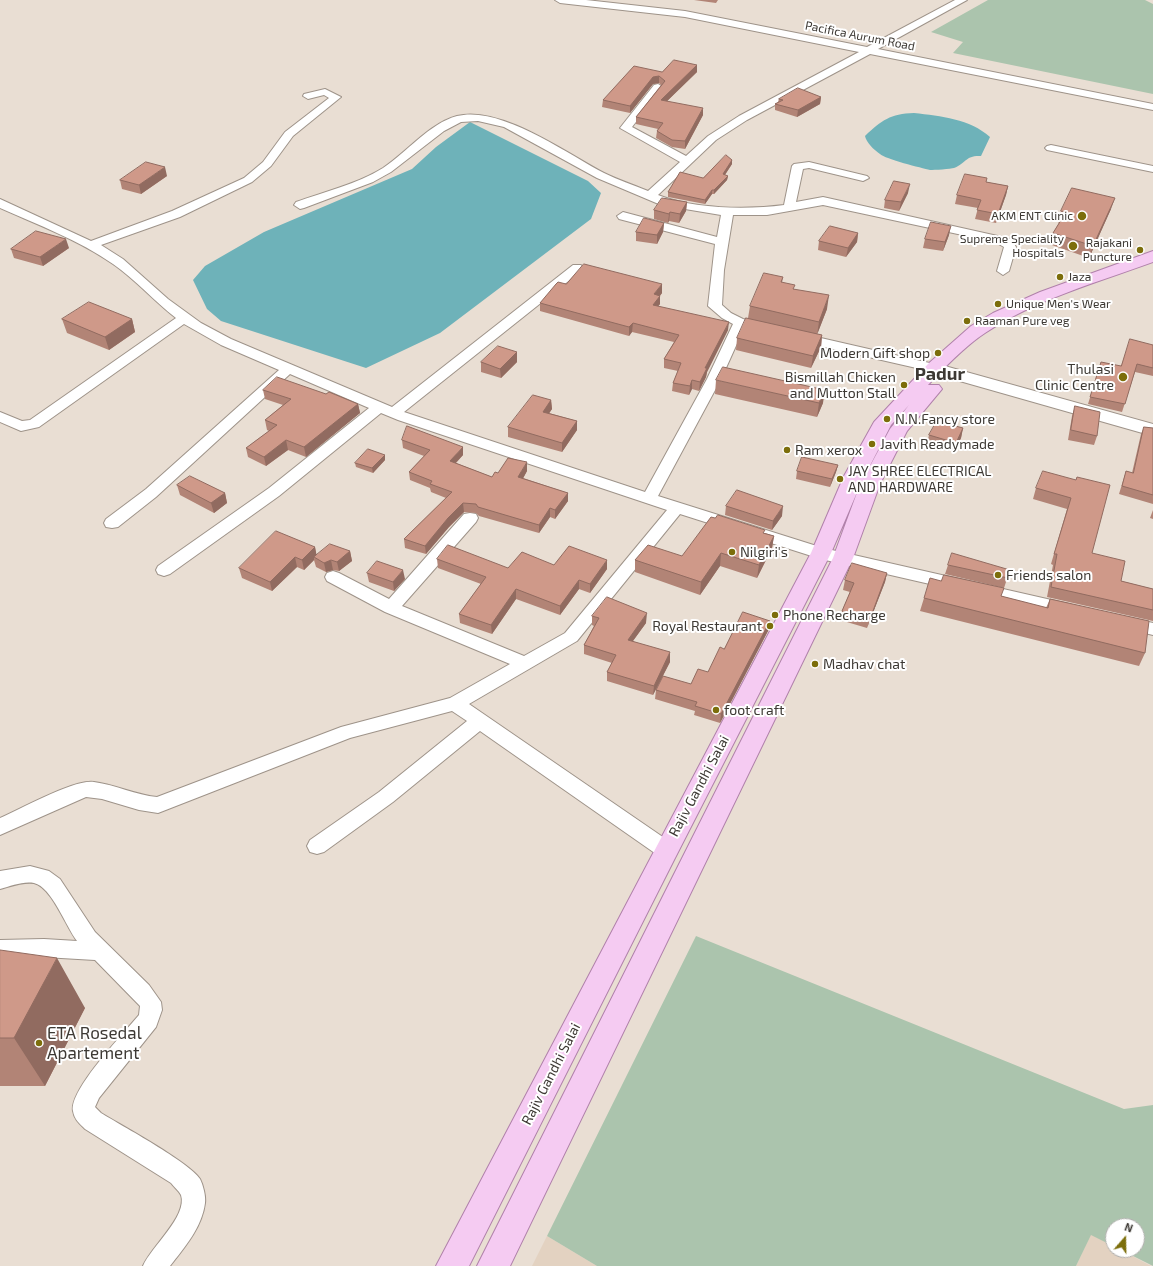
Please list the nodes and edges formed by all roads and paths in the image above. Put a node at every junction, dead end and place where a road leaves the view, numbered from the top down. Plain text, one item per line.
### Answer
1 (560, 0) edge
2 (613, 0) edge
3 (962, 0) edge
4 (879, 46) junction
5 (867, 51) junction
6 (658, 87) edge
7 (308, 96) dead end
8 (1153, 99) edge
9 (1153, 107) edge
10 (1051, 148) dead end
11 (686, 161) junction
12 (1153, 169) edge
13 (863, 178) dead end
14 (650, 196) junction
15 (0, 203) edge
16 (300, 205) dead end
17 (789, 208) junction
18 (728, 212) junction
19 (623, 216) dead end
20 (721, 242) junction
21 (91, 245) junction
22 (1153, 256) edge
23 (1153, 267) edge
24 (577, 268) dead end
25 (1003, 270) dead end
26 (184, 318) junction
27 (740, 323) junction
28 (289, 368) junction
29 (940, 371) junction
30 (386, 410) junction
31 (0, 417) edge
32 (1153, 430) edge
33 (649, 498) junction
34 (677, 508) junction
35 (470, 518) dead end
36 (112, 523) dead end
37 (821, 553) junction
38 (843, 558) junction
39 (164, 570) dead end
40 (333, 576) dead end
41 (391, 608) junction
42 (1083, 614) edge
43 (1114, 621) edge
44 (1153, 630) edge
45 (526, 664) junction
46 (455, 704) junction
47 (480, 721) junction
48 (0, 827) edge
49 (317, 846) dead end
50 (666, 850) junction
51 (0, 880) edge
52 (0, 949) edge
53 (100, 951) junction
54 (155, 1266) edge
55 (452, 1266) edge
56 (493, 1266) edge

1 - 5 street, Pacifica Aurum Road
2 - 4 street, Pacifica Aurum Road
3 - 4 street
4 - 5 street
4 - 8 street, Pacifica Aurum Road
5 - 9 street, Pacifica Aurum Road
5 - 11 street
6 - 11 street
7 - 21 street
10 - 12 street
11 - 14 street
13 - 17 street
14 - 16 street
14 - 18 street
15 - 21 street
17 - 18 street
17 - 25 street
18 - 20 street
19 - 20 street
20 - 27 street
21 - 26 street
22 - 29 main road, Rajiv Gandhi Salai
23 - 29 main road, Rajiv Gandhi Salai
24 - 30 street
26 - 28 street
26 - 31 street
27 - 29 street
27 - 33 street
28 - 30 street
28 - 36 street
29 - 32 street
29 - 37 main road, Rajiv Gandhi Salai
29 - 38 main road, Rajiv Gandhi Salai
30 - 33 street
30 - 39 street
33 - 34 street
34 - 37 street
34 - 45 street
35 - 41 street
37 - 38 street
37 - 50 main road, Rajiv Gandhi Salai
38 - 42 street
38 - 56 main road, Rajiv Gandhi Salai
40 - 41 street
41 - 45 street
43 - 44 street
45 - 46 street
46 - 47 street
46 - 48 street
47 - 49 street
47 - 50 street
50 - 55 main road, Rajiv Gandhi Salai
51 - 53 street
52 - 53 street
53 - 54 street

